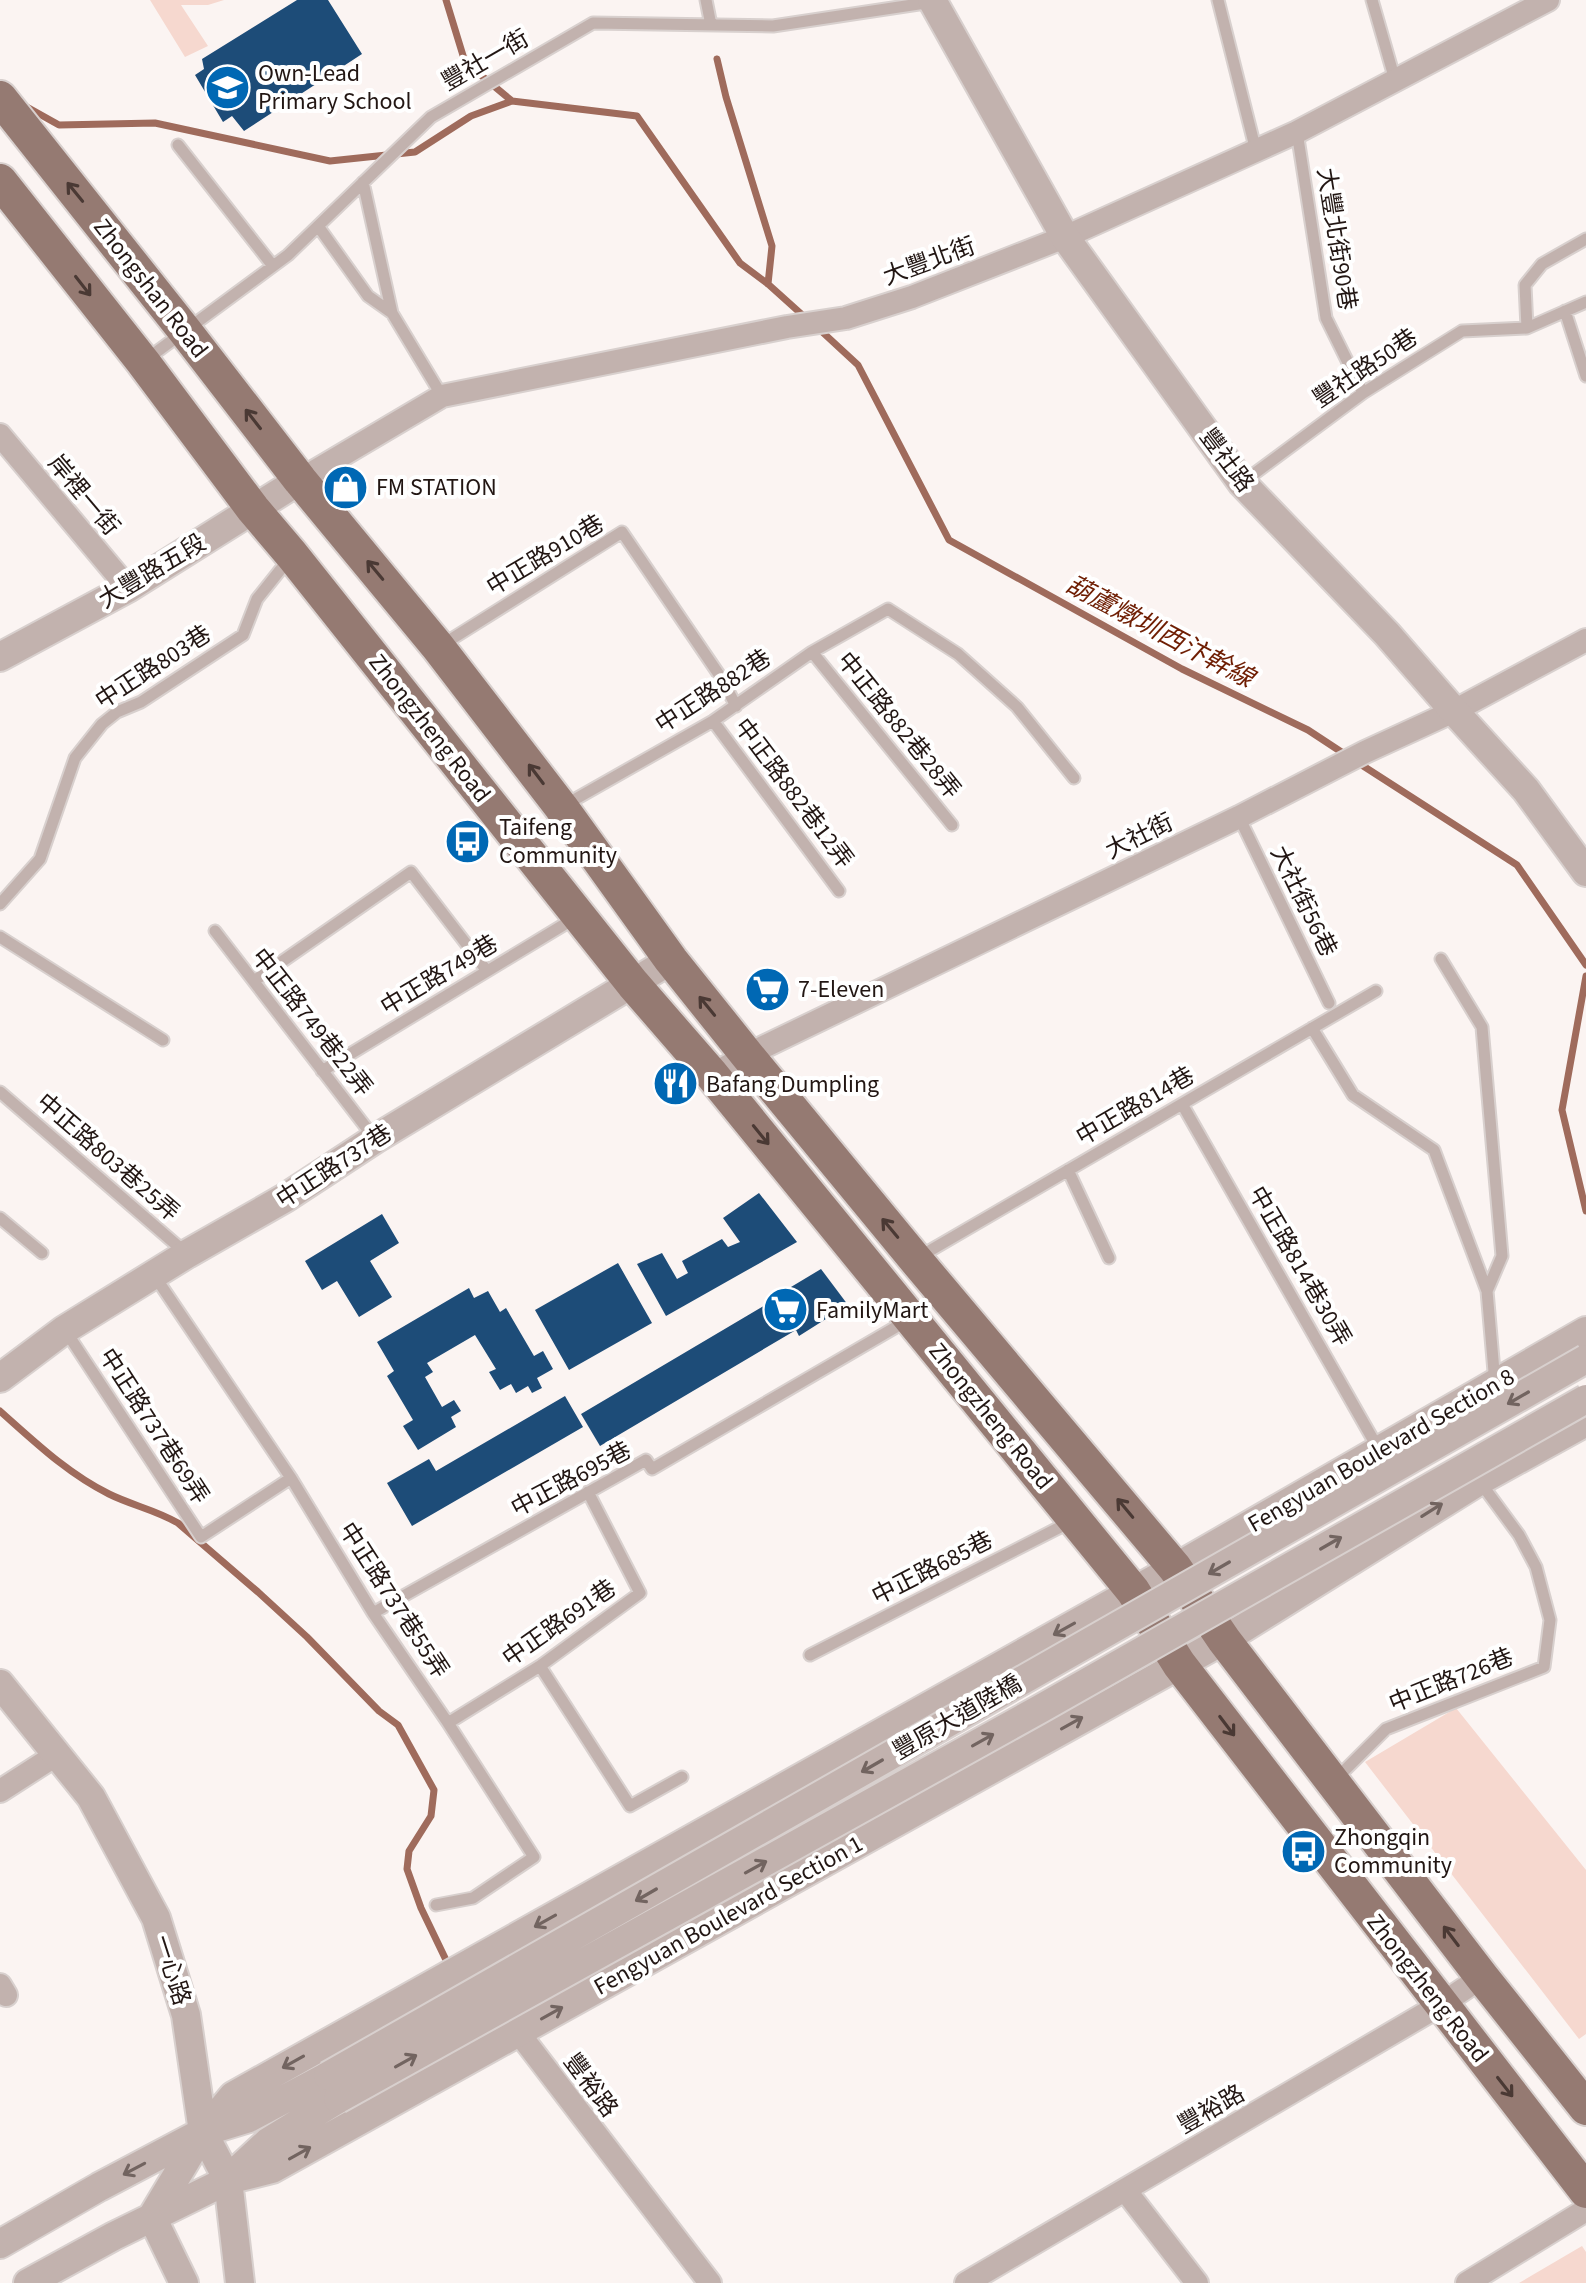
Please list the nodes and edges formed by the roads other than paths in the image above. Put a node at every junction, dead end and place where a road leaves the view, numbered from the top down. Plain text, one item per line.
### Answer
1 (706, 0) edge
2 (1218, 0) edge
3 (1372, 0) edge
4 (1548, 0) edge
5 (933, 1) edge
6 (711, 25) junction
7 (1395, 80) junction
8 (0, 98) edge
9 (1297, 132) junction
10 (178, 145) dead end
11 (1256, 151) junction
12 (0, 181) edge
13 (363, 182) junction
14 (318, 226) junction
15 (1065, 237) junction
16 (1586, 239) edge
17 (273, 266) junction
18 (1586, 302) edge
19 (1565, 311) junction
20 (392, 313) junction
21 (1527, 328) junction
22 (185, 331) junction
23 (143, 362) junction
24 (1586, 376) edge
25 (1363, 393) junction
26 (442, 396) junction
27 (0, 435) edge
28 (300, 480) junction
29 (1242, 483) junction
30 (253, 509) junction
31 (292, 555) junction
32 (128, 588) junction
33 (1586, 640) edge
34 (438, 647) junction
35 (812, 652) junction
36 (0, 657) edge
37 (736, 706) junction
38 (1454, 711) junction
39 (713, 721) junction
40 (1074, 778) dead end
41 (561, 807) junction
42 (1239, 817) junction
43 (952, 825) dead end
44 (1586, 872) edge
45 (839, 891) dead end
46 (0, 904) edge
47 (579, 916) junction
48 (215, 931) dead end
49 (0, 937) edge
50 (1441, 959) dead end
51 (671, 960) junction
52 (487, 971) junction
53 (254, 981) junction
54 (633, 984) junction
55 (1376, 991) dead end
56 (1329, 1003) dead end
57 (1312, 1028) junction
58 (163, 1040) dead end
59 (747, 1055) junction
60 (322, 1071) junction
61 (712, 1075) junction
62 (0, 1092) edge
63 (1182, 1104) junction
64 (375, 1139) junction
65 (1068, 1170) junction
66 (0, 1218) edge
67 (42, 1253) dead end
68 (187, 1254) junction
69 (1109, 1258) dead end
70 (915, 1259) junction
71 (154, 1274) junction
72 (1487, 1291) junction
73 (911, 1317) junction
74 (64, 1330) junction
75 (1586, 1331) edge
76 (1586, 1359) edge
77 (0, 1378) edge
78 (1495, 1383) junction
79 (1586, 1399) edge
80 (1434, 1418) junction
81 (1586, 1422) edge
82 (1452, 1443) dead end
83 (1379, 1450) junction
84 (1461, 1456) dead end
85 (291, 1478) junction
86 (1479, 1481) junction
87 (588, 1492) junction
88 (1074, 1520) junction
89 (1175, 1568) junction
90 (1133, 1591) junction
91 (373, 1613) junction
92 (1224, 1640) junction
93 (810, 1655) dead end
94 (1179, 1664) junction
95 (540, 1666) junction
96 (0, 1684) edge
97 (448, 1723) junction
98 (56, 1755) junction
99 (682, 1777) dead end
100 (1333, 1781) junction
101 (0, 1791) edge
102 (436, 1905) dead end
103 (1482, 1977) junction
104 (1440, 2005) junction
105 (518, 2032) junction
106 (333, 2088) junction
107 (1586, 2108) edge
108 (203, 2132) junction
109 (228, 2180) junction
110 (1125, 2190) junction
111 (1586, 2191) edge
112 (1586, 2210) edge
113 (152, 2217) junction
114 (0, 2244) edge
115 (28, 2283) edge
116 (184, 2283) edge
117 (240, 2283) edge
118 (710, 2283) edge
119 (966, 2283) edge
120 (1197, 2283) edge
121 (1467, 2283) edge

1 - 6 lane
2 - 11 lane
3 - 7 lane
4 - 7 street, 大豐北街
5 - 6 lane, 豐社一街
5 - 15 street, 豐社路
6 - 13 lane, 豐社一街
7 - 9 street, 大豐北街
22 -> 8 main road, Zhongshan Road
9 - 11 street, 大豐北街
9 - 25 lane, 大豐北街90巷
10 - 17 lane
11 - 15 street, 大豐北街
12 -> 23 main road
13 - 14 lane, 豐社一街
13 - 20 lane
14 - 17 lane, 豐社一街
14 - 20 lane
15 - 26 street, 大豐北街
15 - 29 street, 豐社路
16 - 21 lane
17 - 22 lane, 豐社一街
18 - 19 lane
19 - 21 lane
19 - 24 lane
20 - 26 lane
21 - 25 lane, 豐社路50巷
22 - 23 lane, 豐社一街
28 -> 22 main road, Zhongshan Road
23 - 30 main road
25 - 29 lane, 豐社路50巷
26 - 28 street, 大豐北街
27 - 32 street, 岸裡一街
28 - 30 street, 大豐路五段
34 -> 28 main road, Zhongzheng Road
29 - 38 street, 豐社路
30 - 31 main road, Zhongzheng Road
30 - 32 street, 大豐路五段
31 - 46 lane, 中正路803巷
31 - 47 main road, Zhongzheng Road
32 - 36 street, 大豐路五段
33 - 38 street, 大社街
34 - 37 lane, 中正路910巷
41 -> 34 main road, Zhongzheng Road
35 - 37 lane, 中正路882巷
35 - 40 lane, 中正路882巷
35 - 43 lane, 中正路882巷28弄
37 - 39 lane, 中正路882巷
38 - 42 street, 大社街
38 - 44 street, 豐社路
39 - 41 lane, 中正路882巷
39 - 45 lane, 中正路882巷12弄
41 - 51 main road, Zhongzheng Road
42 - 56 lane, 大社街56巷
42 - 59 street, 大社街
47 - 52 lane, 中正路749巷
47 - 54 main road, Zhongzheng Road
48 - 53 lane, 中正路749巷22弄
49 - 58 lane
50 - 72 lane
51 - 54 street, 中正路737巷
59 -> 51 main road, Zhongzheng Road
52 - 53 lane
52 - 60 lane, 中正路749巷
53 - 60 lane, 中正路749巷22弄
54 - 61 main road, Zhongzheng Road
54 - 64 street, 中正路737巷
55 - 57 lane, 中正路814巷
57 - 63 lane, 中正路814巷
57 - 72 lane
59 - 61 street, 大社街
70 -> 59 main road, Zhongzheng Road
60 - 64 lane, 中正路749巷22弄
61 -> 73 main road, Zhongzheng Road
62 - 68 lane, 中正路803巷25弄
63 - 65 lane, 中正路814巷
63 - 83 lane, 中正路814巷30弄
64 - 68 street, 中正路737巷
65 - 69 lane
65 - 70 lane, 中正路814巷
66 - 67 lane
68 - 71 street, 中正路737巷
89 -> 70 main road, Zhongzheng Road
71 - 74 street, 中正路737巷
71 - 85 lane, 中正路737巷55弄
72 - 78 lane
73 - 87 lane, 中正路695巷
73 - 88 main road, Zhongzheng Road
74 - 77 street, 中正路737巷
74 - 85 lane, 中正路737巷69弄
75 - 78 street, Fengyuan Boulevard Section 8
76 -> 106 street, 豐原大道陸橋, bridge
78 - 80 street, Fengyuan Boulevard Section 8
106 -> 79 street, 豐原大道陸橋, bridge
80 - 82 lane
80 - 83 street, Fengyuan Boulevard Section 8
81 - 86 street
83 - 89 street, Fengyuan Boulevard Section 8
84 - 86 lane
85 - 91 lane, 中正路737巷55弄
92 -> 86 street
86 - 100 lane, 中正路726巷
87 - 91 lane, 中正路695巷
87 - 95 lane, 中正路691巷
88 - 90 main road, Zhongzheng Road
88 - 93 lane, 中正路685巷
89 - 90 street
89 - 92 main road, Zhongzheng Road
90 - 94 main road, Zhongzheng Road
90 -> 108 street
91 - 97 lane, 中正路737巷55弄
92 - 94 street, Fengyuan Boulevard Section 1
92 - 100 main road, Zhongzheng Road
94 -> 104 main road, Zhongzheng Road
105 -> 94 street, Fengyuan Boulevard Section 1
95 - 97 lane, 中正路691巷
95 - 99 lane
96 - 98 street, 一心路
97 - 102 lane, 中正路737巷55弄
98 - 101 street
98 - 108 street, 一心路
103 -> 100 main road, Zhongzheng Road
103 - 104 street, 豐裕路
103 - 107 main road, Zhongzheng Road
104 - 110 street, 豐裕路
104 -> 111 main road, Zhongzheng Road
109 -> 105 street, Fengyuan Boulevard Section 1
105 - 118 street, 豐裕路
106 - 108 street
106 - 109 street, Fengyuan Boulevard Section 1
108 - 109 street, 一心路
108 - 113 street
108 -> 114 street
109 - 113 street, Fengyuan Boulevard Section 1
109 - 117 street
110 - 119 street, 豐裕路
110 - 120 street
112 - 121 street
113 - 115 street, Fengyuan Boulevard Section 1
113 - 116 street

